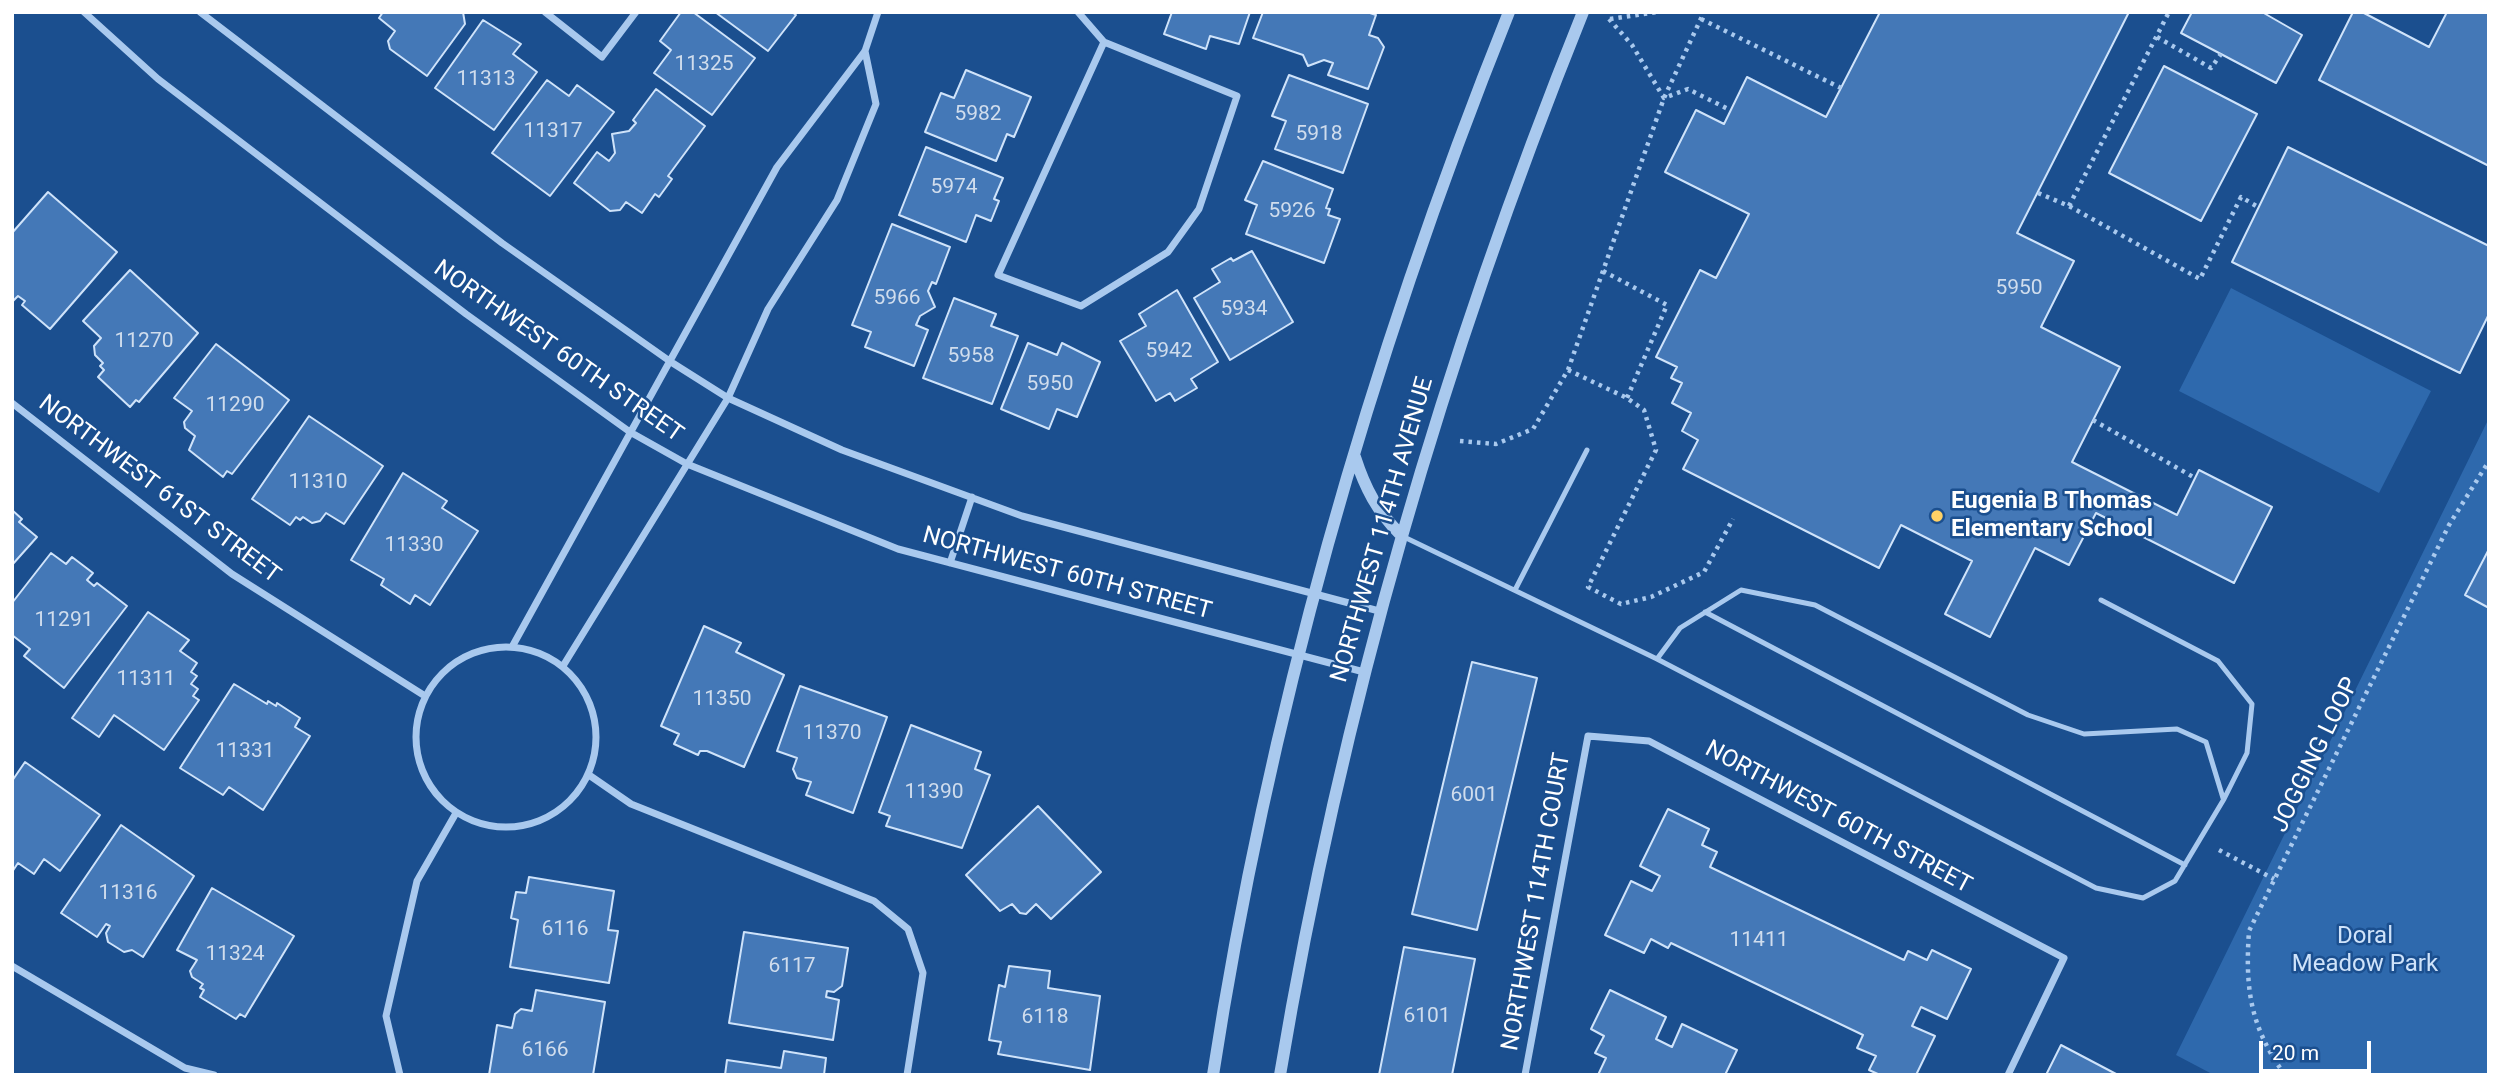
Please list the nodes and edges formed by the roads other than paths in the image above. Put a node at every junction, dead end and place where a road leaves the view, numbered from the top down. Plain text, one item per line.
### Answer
1 (84, 12) edge
2 (200, 12) edge
3 (545, 12) edge
4 (636, 12) edge
5 (877, 12) edge
6 (1078, 12) edge
7 (1509, 12) edge
8 (1583, 12) edge
9 (1104, 42) junction
10 (864, 51) junction
11 (671, 362) junction
12 (728, 398) junction
13 (12, 403) edge
14 (630, 432) junction
15 (1587, 450) dead end
16 (1355, 457) junction
17 (687, 464) junction
18 (972, 497) junction
19 (1400, 534) junction
20 (950, 564) junction
21 (1515, 590) junction
22 (1315, 596) junction
23 (2101, 600) dead end
24 (1378, 611) junction
25 (1705, 612) junction
26 (512, 647) junction
27 (1299, 655) junction
28 (1657, 659) junction
29 (563, 666) junction
30 (1364, 672) junction
31 (425, 696) junction
32 (1587, 736) joint
33 (589, 775) junction
34 (2224, 799) junction
35 (456, 813) junction
36 (2185, 865) junction
37 (12, 966) edge
38 (214, 1075) edge
39 (400, 1075) edge
40 (907, 1075) edge
41 (1213, 1075) edge
42 (1280, 1075) edge
43 (1525, 1075) edge
44 (2008, 1075) edge

1 - 14 street, NORTHWEST 60TH STREET
2 - 11 street, NORTHWEST 60TH STREET
3 - 4 street
5 - 10 street
6 - 9 street
7 - 16 street, NORTHWEST 114TH AVENUE
8 - 19 street, NORTHWEST 114TH AVENUE
9 - 9 street
10 - 11 street
10 - 12 street
11 - 12 street, NORTHWEST 60TH STREET
11 - 14 street
12 - 17 street
12 - 18 street, NORTHWEST 60TH STREET
13 - 31 street, NORTHWEST 61ST STREET
14 - 17 street, NORTHWEST 60TH STREET
14 - 26 street
15 - 21 lane
16 - 19 street
16 - 22 street, NORTHWEST 114TH AVENUE
17 - 20 street, NORTHWEST 60TH STREET
17 - 29 street
18 - 20 street
18 - 22 street, NORTHWEST 60TH STREET
19 - 21 lane
19 - 24 street, NORTHWEST 114TH AVENUE
20 - 27 street, NORTHWEST 60TH STREET
21 - 28 lane
22 - 24 street, NORTHWEST 60TH STREET
22 - 27 street, NORTHWEST 114TH AVENUE
23 - 34 lane
24 - 30 street, NORTHWEST 114TH AVENUE
25 - 28 lane
25 - 34 lane
25 - 36 lane
26 - 29 street
26 - 31 street
27 - 30 street, NORTHWEST 60TH STREET
27 - 41 street, NORTHWEST 114TH AVENUE
28 - 36 lane
29 - 33 street
30 - 42 street, NORTHWEST 114TH AVENUE
31 - 35 street
32 - 43 street, NORTHWEST 114TH COURT
32 - 44 street, NORTHWEST 60TH STREET
33 - 35 street
33 - 40 street
34 - 36 lane
35 - 39 street
37 - 38 street

